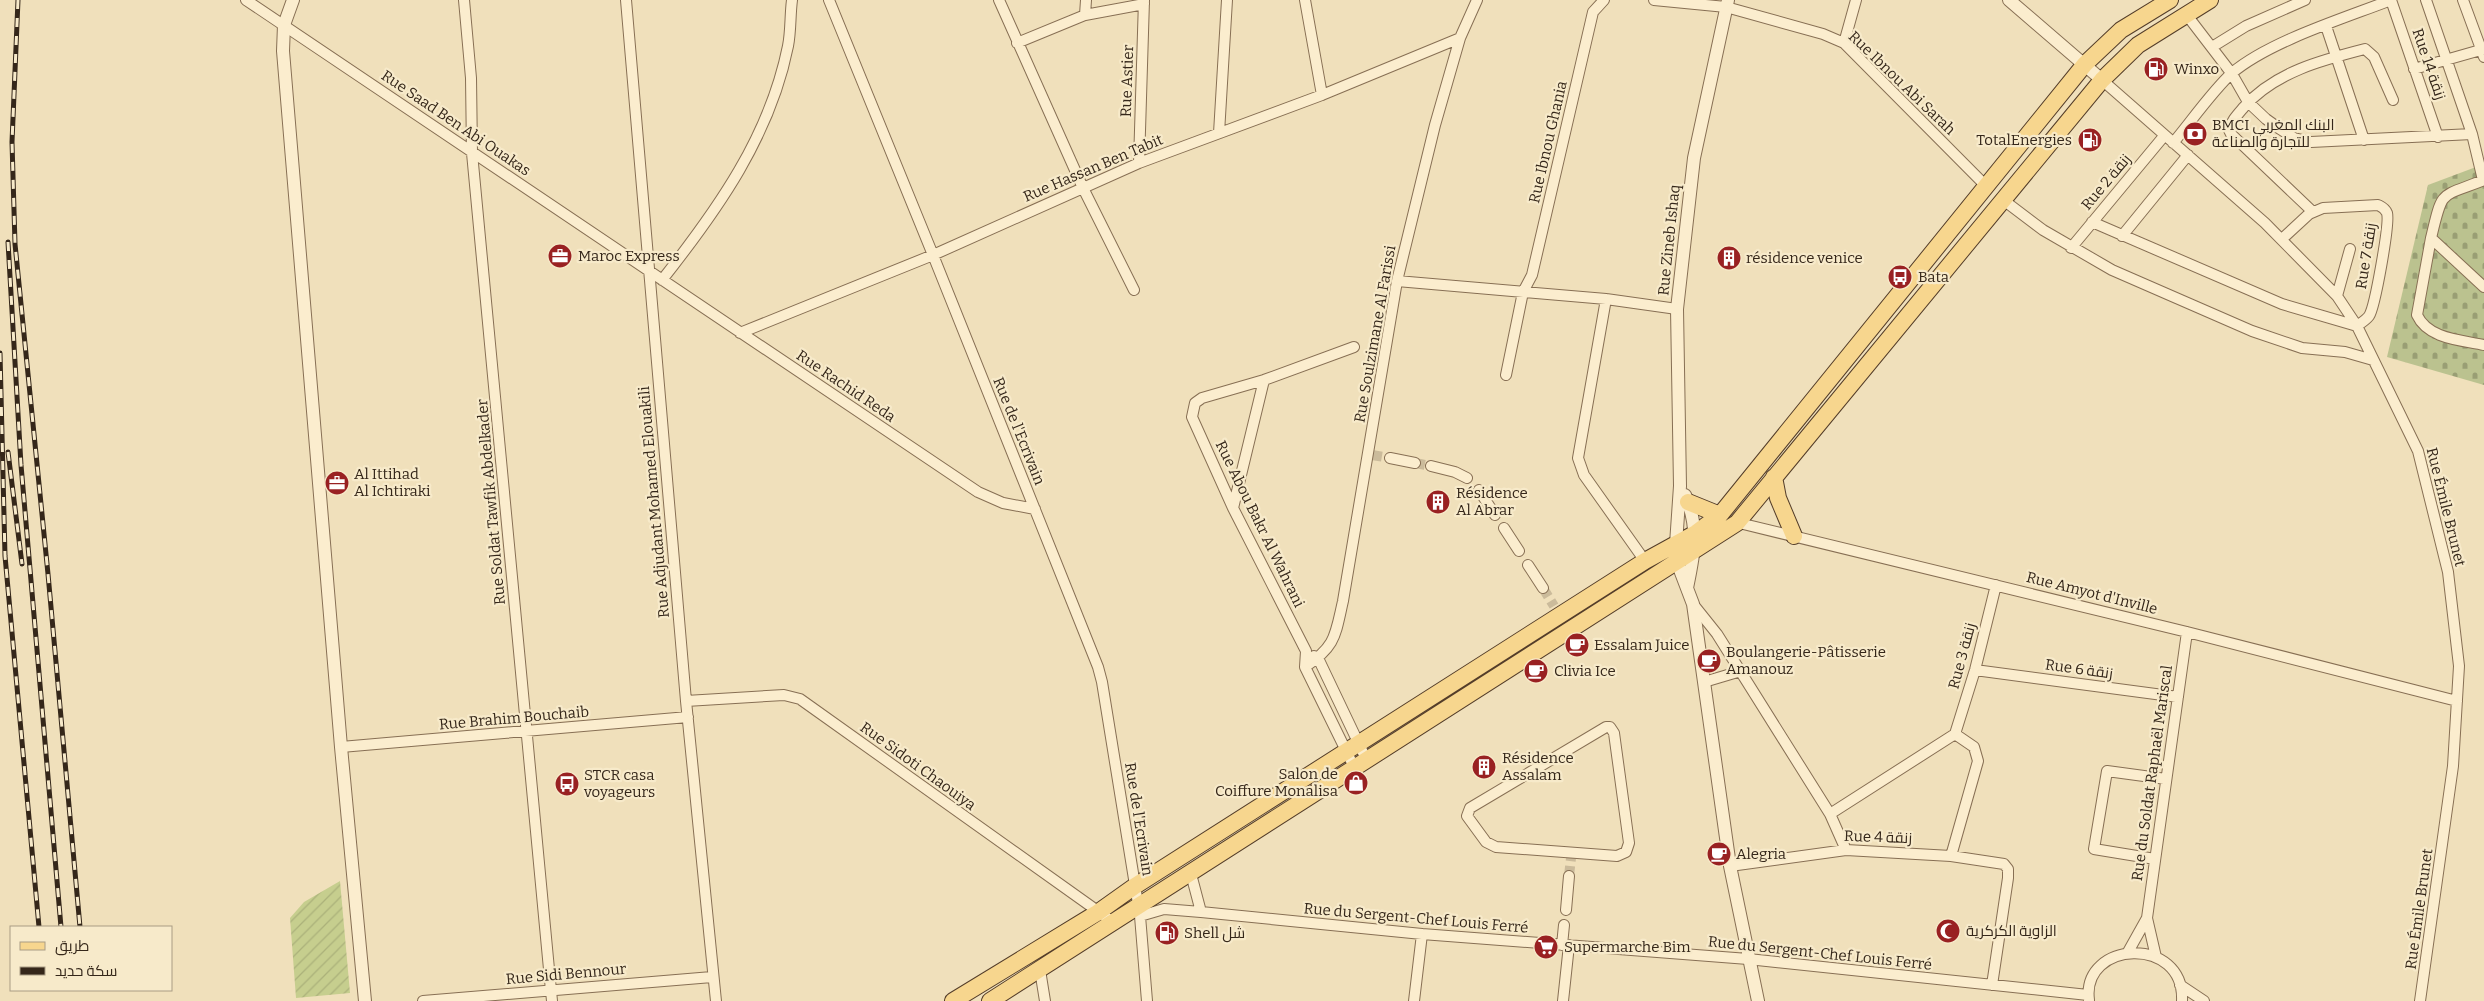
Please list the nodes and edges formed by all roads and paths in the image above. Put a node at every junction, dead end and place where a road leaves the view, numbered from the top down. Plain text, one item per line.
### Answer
1 (246, 0) edge
2 (293, 0) edge
3 (464, 0) edge
4 (626, 0) edge
5 (792, 0) edge
6 (829, 0) edge
7 (998, 0) edge
8 (1086, 0) edge
9 (1227, 0) edge
10 (1306, 0) edge
11 (1477, 0) edge
12 (1604, 0) edge
13 (1654, 0) edge
14 (1856, 0) edge
15 (2009, 0) edge
16 (2170, 0) edge
17 (2210, 0) edge
18 (2305, 0) edge
19 (2391, 0) edge
20 (2426, 0) edge
21 (2463, 0) edge
22 (1144, 2) edge
23 (1727, 4) edge
24 (2186, 14) junction
25 (1085, 15) junction
26 (284, 25) junction
27 (2326, 26) junction
28 (1460, 38) junction
29 (1017, 43) junction
30 (1844, 43) junction
31 (2212, 47) junction
32 (2483, 51) edge
33 (2336, 56) junction
34 (2447, 60) junction
35 (2085, 64) junction
36 (2414, 68) junction
37 (2232, 74) junction
38 (2102, 80) junction
39 (1322, 95) junction
40 (2392, 100) dead end
41 (2248, 102) junction
42 (1219, 133) junction
43 (2472, 134) junction
44 (2164, 136) junction
45 (2438, 137) junction
46 (2364, 140) junction
47 (2173, 143) junction
48 (472, 153) junction
49 (2188, 155) junction
50 (1139, 163) junction
51 (2482, 183) edge
52 (1986, 186) junction
53 (1083, 188) junction
54 (2002, 199) junction
55 (2313, 212) junction
56 (2092, 222) junction
57 (2122, 236) junction
58 (2431, 238) junction
59 (2282, 239) junction
60 (2071, 248) junction
61 (2350, 250) dead end
62 (933, 255) junction
63 (649, 271) junction
64 (662, 280) junction
65 (1397, 281) junction
66 (2484, 287) edge
67 (1134, 290) dead end
68 (1523, 292) junction
69 (2337, 296) junction
70 (1606, 299) junction
71 (1677, 309) junction
72 (2357, 326) junction
73 (740, 333) junction
74 (2484, 345) edge
75 (1354, 347) dead end
76 (2373, 360) junction
77 (1506, 375) dead end
78 (1264, 380) junction
79 (1390, 458) tunnel mouth
80 (1415, 463) tunnel mouth
81 (1431, 466) tunnel mouth
82 (1774, 477) junction
83 (1467, 478) dead end
84 (1680, 486) junction
85 (1479, 490) dead end
86 (1688, 502) junction
87 (1233, 508) junction
88 (1035, 509) junction
89 (1496, 515) dead end
90 (1720, 515) junction
91 (1737, 523) junction
92 (1504, 528) dead end
93 (1696, 533) junction
94 (1794, 536) junction
95 (1676, 544) junction
96 (1519, 551) dead end
97 (1695, 552) junction
98 (1646, 561) junction
99 (1677, 562) junction
100 (1528, 565) dead end
101 (1996, 584) junction
102 (1543, 588) tunnel mouth
103 (1687, 588) junction
104 (1693, 604) junction
105 (2187, 632) junction
106 (1306, 651) junction
107 (1318, 658) junction
108 (1305, 667) junction
109 (1975, 670) junction
110 (1741, 671) junction
111 (1704, 682) junction
112 (2178, 697) junction
113 (686, 701) junction
114 (2458, 701) junction
115 (688, 717) junction
116 (528, 732) junction
117 (1955, 734) junction
118 (342, 747) junction
119 (1352, 748) junction
120 (1361, 765) junction
121 (2166, 779) junction
122 (1830, 814) junction
123 (1846, 850) junction
124 (1571, 855) joint
125 (1951, 856) junction
126 (2155, 859) junction
127 (1730, 866) junction
128 (1192, 874) junction
129 (1569, 876) tunnel mouth
130 (1135, 886) junction
131 (1566, 910) dead end
132 (1139, 911) junction
133 (1097, 912) junction
134 (1201, 912) junction
135 (2147, 918) junction
136 (1114, 922) junction
137 (1564, 924) dead end
138 (1422, 934) junction
139 (1565, 945) junction
140 (2128, 952) junction
141 (2156, 957) junction
142 (1748, 959) junction
143 (1040, 970) junction
144 (712, 977) junction
145 (1992, 985) junction
146 (2180, 985) junction
147 (551, 990) junction
148 (2088, 998) edge
149 (365, 1001) edge
150 (423, 1001) edge
151 (552, 1001) edge
152 (716, 1001) edge
153 (953, 1001) edge
154 (990, 1001) edge
155 (1045, 1001) edge
156 (1147, 1001) edge
157 (1414, 1001) edge
158 (1563, 1001) edge
159 (1758, 1001) edge
160 (2182, 1001) edge
161 (2204, 1001) edge
162 (2420, 1001) edge

1 - 26 street, Rue Saad Ben Abi Ouakas
2 - 26 street
3 - 48 street, Rue Soldat Tawfik Abdelkader
4 - 63 street, Rue Adjudant Mohamed Elouakili
5 - 64 street
6 - 62 street, Rue de l'Ecrivain
7 - 29 street
8 - 25 street
9 - 42 street
10 - 39 street
11 - 28 street, Rue Soulzimane Al Farissi
12 - 68 street, Rue Ibnou Ghania
13 - 23 street
14 - 30 street
15 - 35 street
16 - 35 main road
17 - 24 main road
18 - 31 street
19 - 27 street
19 - 36 street, Rue 14 زنقة
20 - 34 street
21 - 32 street
22 - 25 street
22 - 50 street, Rue Astier
23 - 30 street, Rue Ibnou Abi Sarah
23 - 71 street, Rue Zineb Ishaq
24 - 31 street
24 - 38 main road
25 - 29 street
26 - 48 street, Rue Saad Ben Abi Ouakas
26 - 118 street
27 - 33 street
27 - 37 street
28 - 39 street, Rue Hassan Ben Tabit
28 - 65 street, Rue Soulzimane Al Farissi
29 - 53 street
30 - 52 street, Rue Ibnou Abi Sarah
31 - 37 street
32 - 34 street
33 - 40 street
33 - 41 street
33 - 46 street
34 - 36 street
34 - 43 street
35 - 38 street
35 - 52 main road
36 - 45 street, Rue 14 زنقة
37 - 41 street
37 - 47 street
38 - 44 street, Rue Émile Brunet
38 - 54 main road
39 - 42 street, Rue Hassan Ben Tabit
41 - 46 street
41 - 55 street
42 - 50 street, Rue Hassan Ben Tabit
43 - 45 street
43 - 51 street
44 - 47 street, Rue Émile Brunet
44 - 56 street, Rue 2 زنقة
45 - 46 street
47 - 49 street, Rue Émile Brunet
48 - 63 street, Rue Saad Ben Abi Ouakas
48 - 116 street, Rue Soldat Tawfik Abdelkader
49 - 57 street
49 - 59 street, Rue Émile Brunet
50 - 53 street, Rue Hassan Ben Tabit
51 - 58 street
52 - 90 main road
53 - 62 street, Rue Hassan Ben Tabit
53 - 67 street
54 - 60 street
54 - 82 main road
55 - 59 street
55 - 72 street, Rue 7 زنقة
56 - 57 street
56 - 60 street, Rue 2 زنقة
57 - 72 street
58 - 66 street
58 - 74 street
59 - 69 street, Rue Émile Brunet
60 - 76 street
61 - 69 street
62 - 73 street, Rue Hassan Ben Tabit
62 - 88 street, Rue de l'Ecrivain
63 - 64 street, Rue Rachid Reda
63 - 113 street, Rue Adjudant Mohamed Elouakili
64 - 73 street, Rue Rachid Reda
65 - 68 street
65 - 107 street, Rue Soulzimane Al Farissi
68 - 70 street
68 - 77 street, Rue Ibnou Ghania
69 - 72 street, Rue Émile Brunet
70 - 71 street
70 - 98 street
71 - 84 street, Rue Zineb Ishaq
72 - 76 street, Rue Émile Brunet
73 - 88 street, Rue Rachid Reda
75 - 78 street
76 - 114 street, Rue Émile Brunet
78 - 87 street
78 - 87 street, Rue Abou Bakr Al Wahrani
79 - 80 street
81 - 83 street
82 - 91 main road
82 - 94 main road
84 - 86 street, Rue Zineb Ishaq
84 - 95 street, Rue Zineb Ishaq
85 - 89 street
86 - 90 main road
86 - 93 street, Rue Zineb Ishaq
87 - 106 street, Rue Abou Bakr Al Wahrani
88 - 130 street, Rue de l'Ecrivain
90 - 91 street, Rue Amyot d'Inville
90 - 93 main road
91 - 94 street, Rue Amyot d'Inville
91 - 97 main road
92 - 96 street
93 - 95 main road
93 - 97 street, Rue Zineb Ishaq
94 - 101 street, Rue Amyot d'Inville
95 - 98 main road
95 - 99 street, Rue Zineb Ishaq
97 - 99 main road
97 - 103 street, Rue Zineb Ishaq
98 - 119 main road
99 - 103 street, Rue Zineb Ishaq
99 - 120 main road
100 - 102 street
101 - 105 street, Rue Amyot d'Inville
101 - 109 street, Rue 3 زنقة
103 - 104 street, Rue Zineb Ishaq
104 - 110 street
104 - 111 street, Rue Zineb Ishaq
105 - 112 street, Rue du Soldat Raphaël Mariscal
105 - 114 street, Rue Amyot d'Inville
106 - 107 street
106 - 108 street
107 - 108 street, Rue Soulzimane Al Farissi
107 - 119 street
108 - 119 street
109 - 112 street, Rue 6 زنقة
109 - 117 street, Rue 3 زنقة
110 - 111 street
110 - 122 street
111 - 127 street, Rue Zineb Ishaq
112 - 121 street, Rue du Soldat Raphaël Mariscal
113 - 115 street, Rue Adjudant Mohamed Elouakili
113 - 133 street, Rue Sidoti Chaouiya
114 - 162 street, Rue Émile Brunet
115 - 116 street, Rue Brahim Bouchaib
115 - 144 street, Rue Adjudant Mohamed Elouakili
116 - 118 street, Rue Brahim Bouchaib
116 - 147 street, Rue Soldat Tawfik Abdelkader
117 - 122 street
117 - 125 street
118 - 149 street
119 - 120 street
119 - 120 street
119 - 130 main road
120 - 128 main road
121 - 126 street, Rue du Soldat Raphaël Mariscal
121 - 126 street
122 - 123 street
123 - 125 street, Rue 4 زنقة
123 - 127 street, Rue 4 زنقة
124 - 124 street
125 - 145 street, Rue 4 زنقة
126 - 135 street, Rue du Soldat Raphaël Mariscal
127 - 142 street, Rue Zineb Ishaq
128 - 132 main road
128 - 134 street
129 - 131 street
130 - 132 street, Rue de l'Ecrivain
130 - 133 main road
132 - 134 street, Rue du Sergent-Chef Louis Ferré
132 - 136 main road
132 - 156 street, Rue de l'Ecrivain
133 - 136 street, Rue Sidoti Chaouiya
133 - 153 main road
134 - 138 street, Rue du Sergent-Chef Louis Ferré
135 - 140 street, Rue du Soldat Raphaël Mariscal
135 - 141 street, Rue du Soldat Raphaël Mariscal
136 - 143 main road
137 - 139 street
138 - 139 street, Rue du Sergent-Chef Louis Ferré
138 - 157 street
139 - 142 street, Rue du Sergent-Chef Louis Ferré
139 - 158 street
140 - 141 street
140 - 148 street
141 - 146 street
142 - 145 street, Rue du Sergent-Chef Louis Ferré
142 - 159 street, Rue Zineb Ishaq
143 - 154 main road
143 - 155 street
144 - 147 street, Rue Sidi Bennour
144 - 152 street, Rue Adjudant Mohamed Elouakili
145 - 148 street, Rue du Sergent-Chef Louis Ferré
146 - 160 street
146 - 161 street
147 - 150 street, Rue Sidi Bennour
147 - 151 street, Rue Soldat Tawfik Abdelkader

